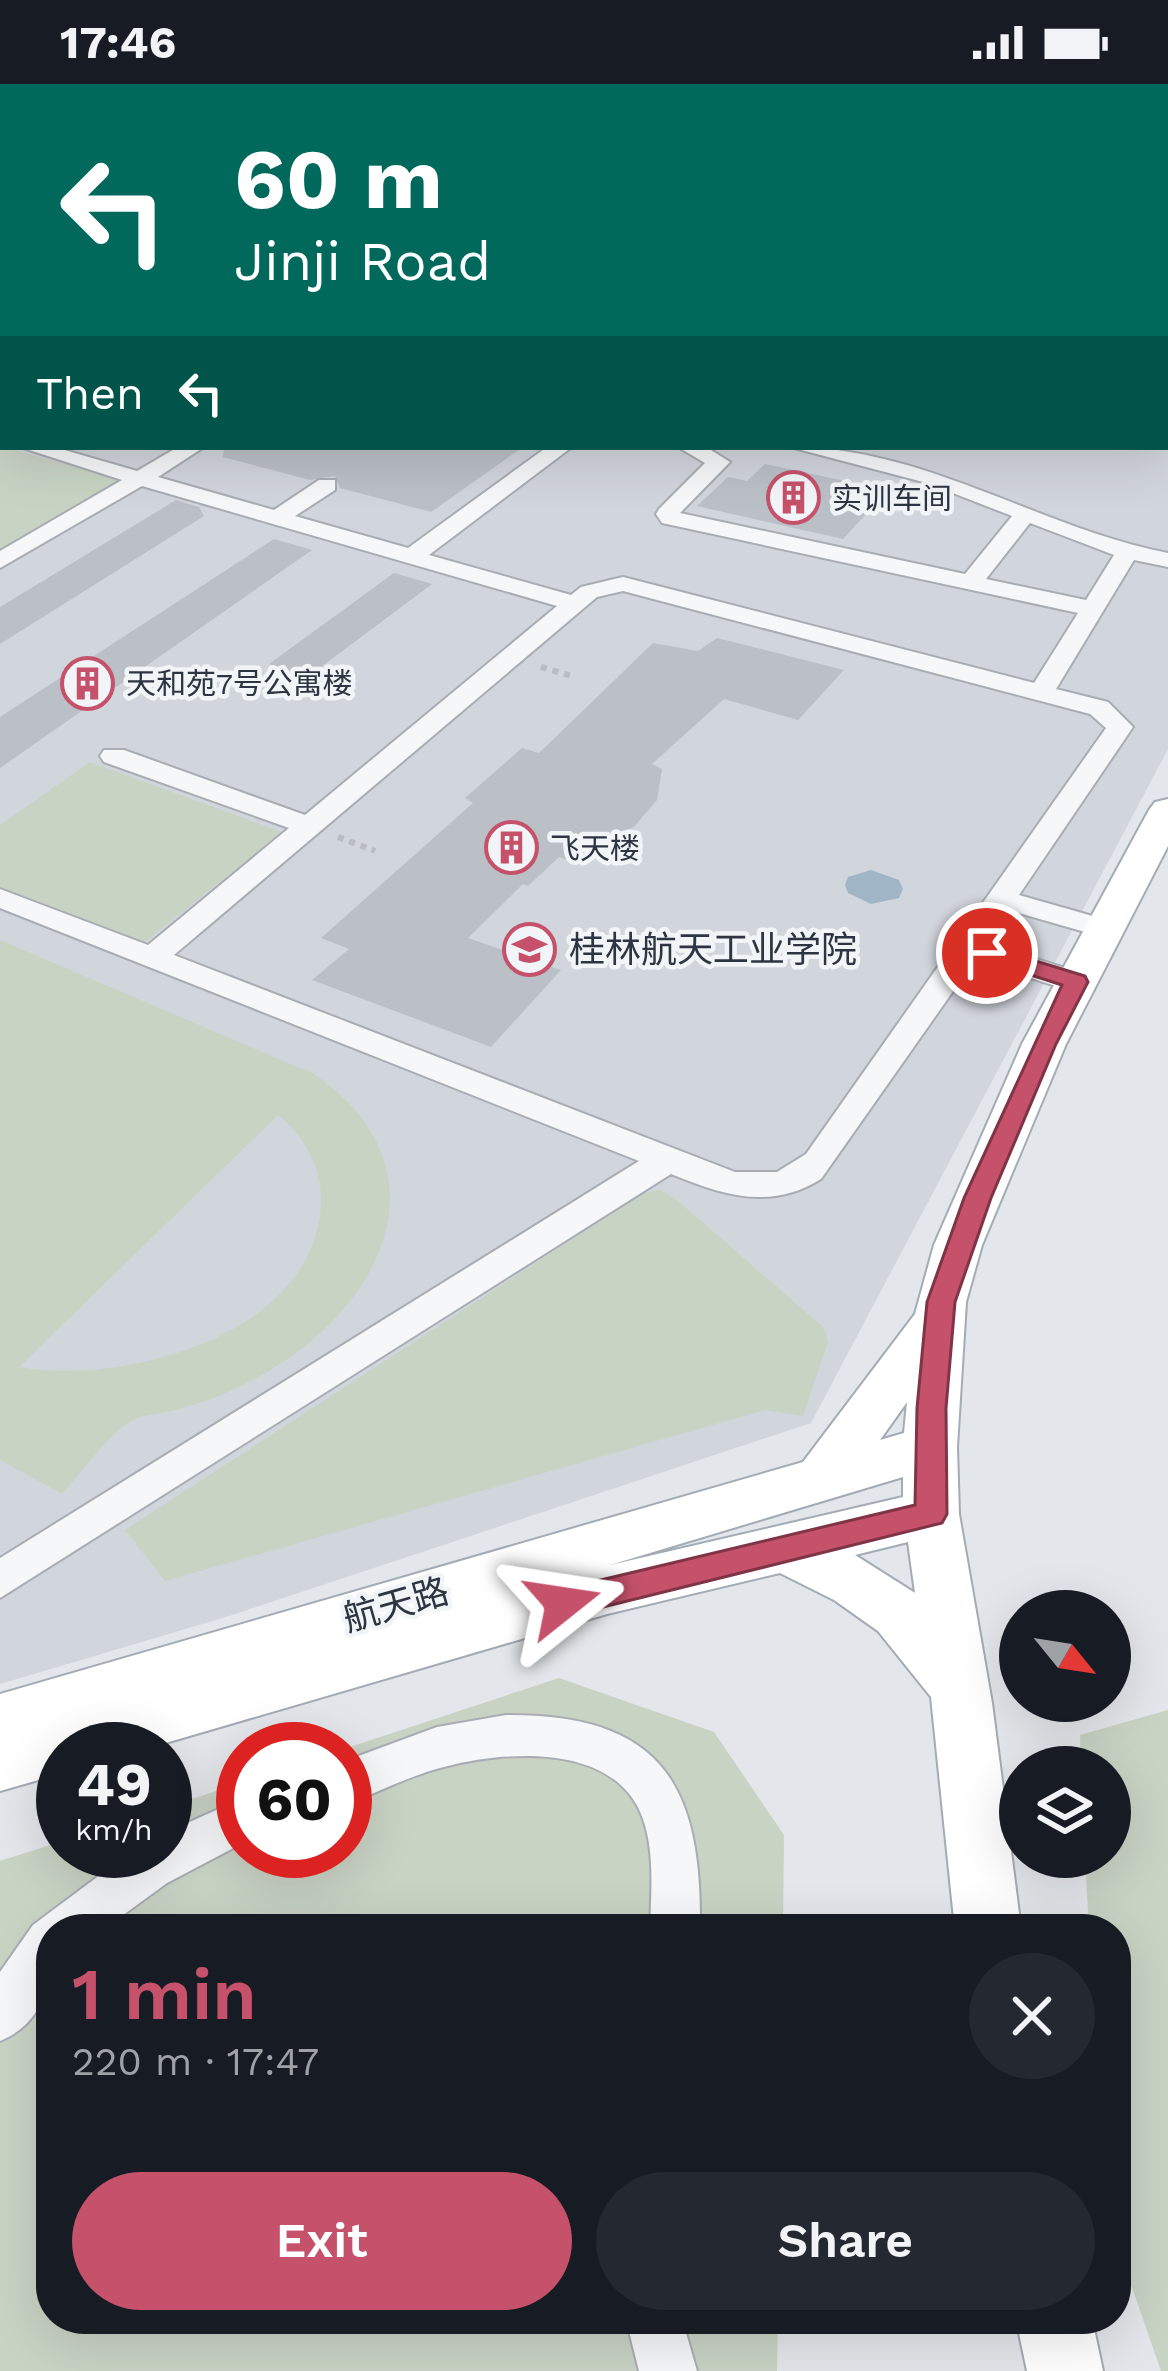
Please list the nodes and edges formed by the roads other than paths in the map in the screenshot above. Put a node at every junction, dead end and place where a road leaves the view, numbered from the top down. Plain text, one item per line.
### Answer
1 (42, 450) edge
2 (188, 450) edge
3 (557, 450) edge
4 (695, 450) edge
5 (814, 450) edge
6 (143, 478) junction
7 (327, 485) dead end
8 (1026, 513) junction
9 (278, 517) junction
10 (1127, 552) junction
11 (410, 557) junction
12 (1168, 560) edge
13 (0, 561) edge
14 (971, 583) junction
15 (574, 604) junction
16 (1093, 609) junction
17 (1042, 693) junction
18 (114, 756) dead end
19 (1168, 810) edge
20 (309, 826) junction
21 (0, 898) edge
22 (979, 921) junction
23 (1106, 929) junction
24 (152, 958) junction
25 (1076, 982) junction
26 (667, 1160) junction
27 (938, 1321) junction
28 (930, 1447) junction
29 (821, 1478) junction
30 (931, 1514) junction
31 (781, 1548) junction
32 (0, 1580) edge
33 (962, 1702) junction
34 (0, 1721) edge
35 (0, 1763) edge
36 (372, 1773) edge
37 (216, 1831) edge
38 (83, 1914) edge
39 (673, 1914) edge
40 (986, 1914) edge
41 (36, 1964) edge
42 (0, 2016) edge
43 (658, 2334) edge
44 (1057, 2334) edge
45 (668, 2371) edge
46 (1065, 2371) edge

1 - 6 lane
2 - 6 lane
3 - 11 lane
4 - 14 lane
5 - 8 lane
6 - 9 lane
6 - 13 lane
7 - 9 lane
8 - 10 lane
8 - 14 lane
9 - 11 lane
10 - 12 lane
10 - 16 lane
11 - 15 lane
14 - 16 lane
15 - 17 lane
15 - 20 lane
16 - 17 lane
17 - 22 lane
18 - 20 lane
19 - 23 main road
20 - 24 lane
21 - 24 lane
22 - 23 lane
22 - 25 lane
22 - 26 lane
23 - 25 main road
24 - 26 lane
25 - 27 main road
26 - 32 lane
27 - 28 main road
27 - 29 main road
28 - 29 main road, 航天路
28 - 30 main road
29 - 34 main road, 航天路
30 - 31 main road
30 - 33 main road
31 - 33 main road
31 - 35 main road
33 - 40 main road
36 - 39 lane
37 - 38 lane
41 - 42 lane
43 - 45 lane
44 - 46 main road

